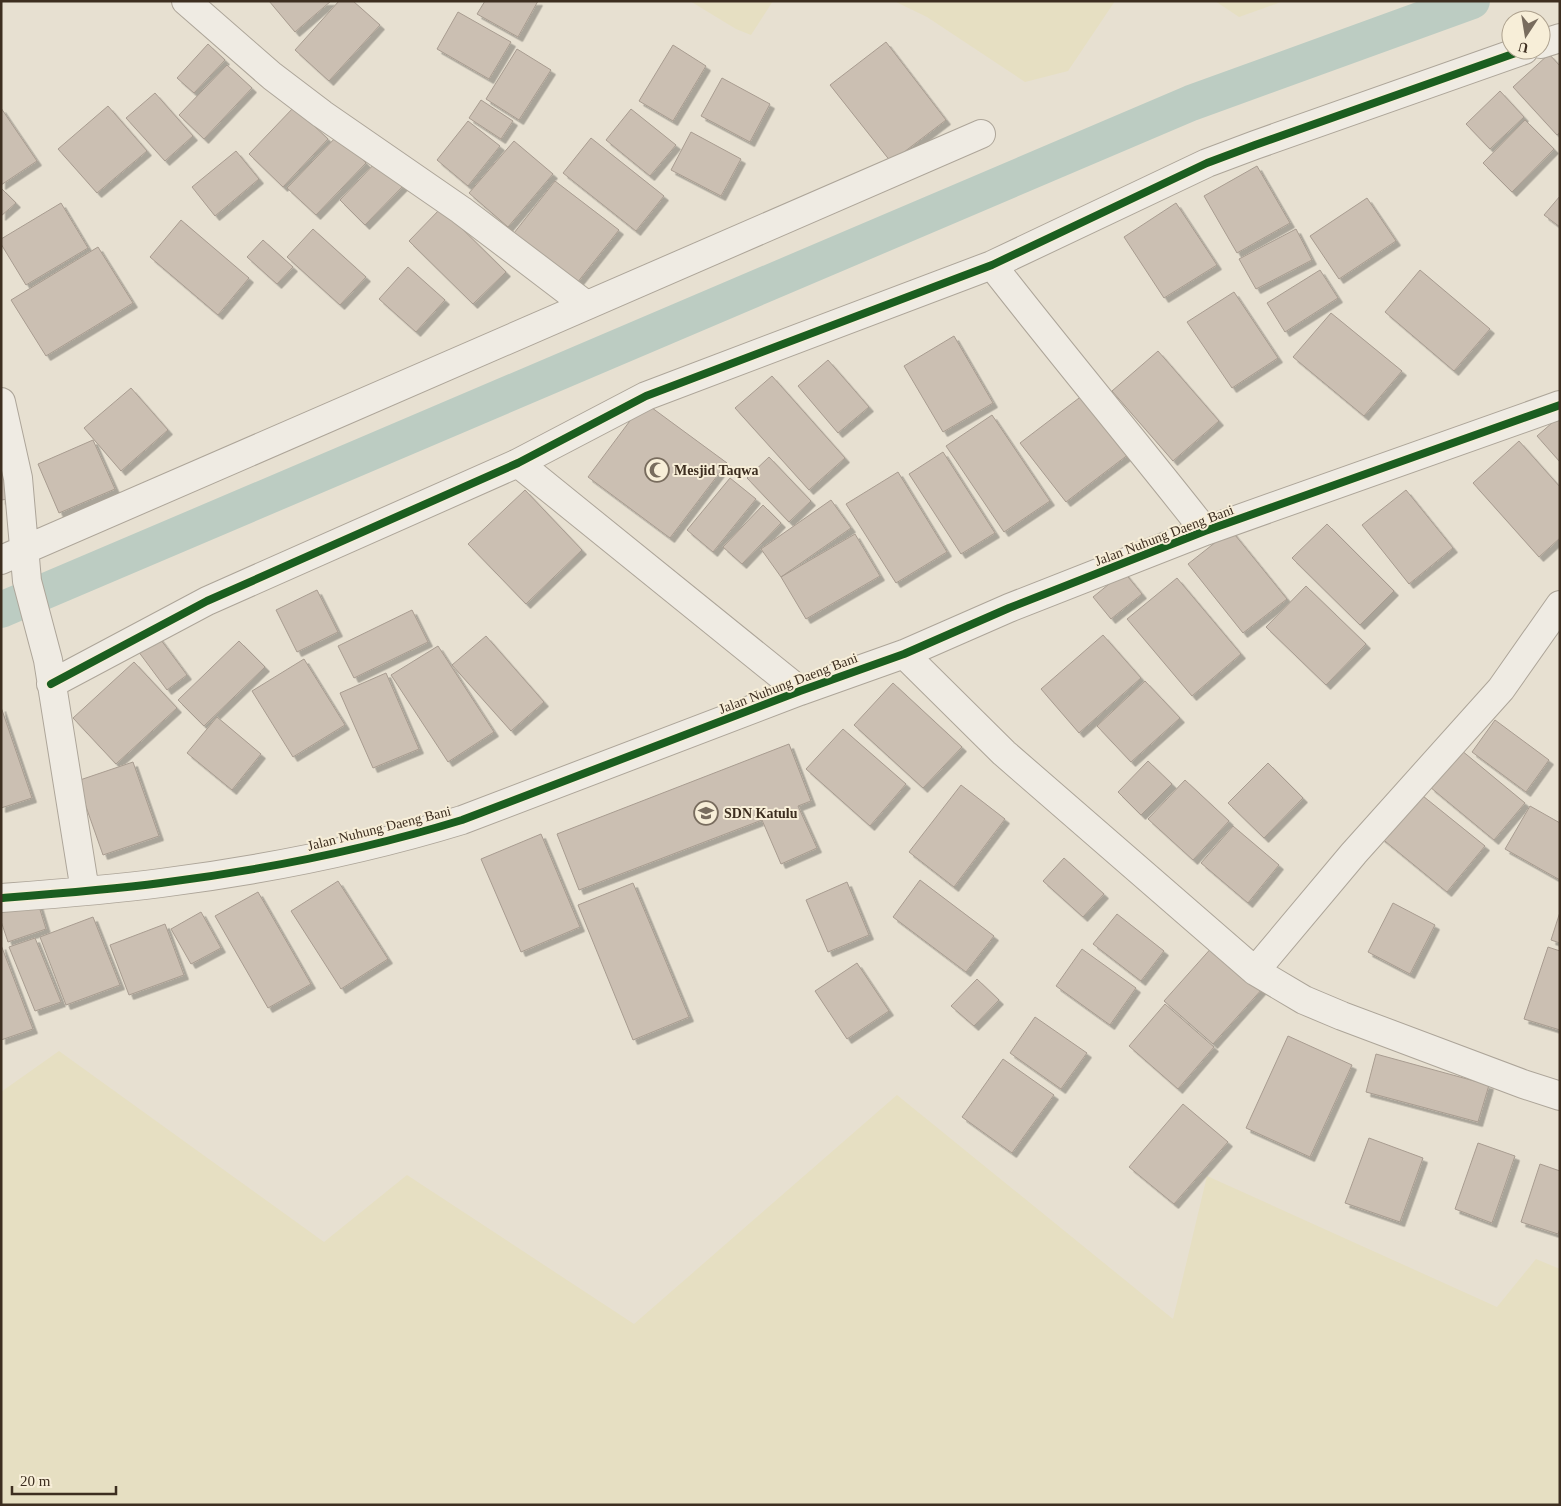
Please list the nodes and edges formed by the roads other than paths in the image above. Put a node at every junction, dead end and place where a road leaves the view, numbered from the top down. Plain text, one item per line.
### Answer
1 (186, 1) edge
2 (1501, 58) edge
3 (981, 134) dead end
4 (992, 265) junction
5 (586, 305) junction
6 (1, 402) edge
7 (1560, 405) edge
8 (518, 463) junction
9 (1205, 532) junction
10 (13, 555) edge
11 (1560, 606) edge
12 (904, 654) junction
13 (49, 672) junction
14 (800, 691) junction
15 (85, 891) junction
16 (1, 898) edge
17 (1254, 971) junction
18 (1560, 1096) edge

1 - 5 street
2 - 4 street
3 - 5 street
4 - 8 street
4 - 9 street
5 - 10 street
6 - 10 street
7 - 9 street, Jalan Nuhung Daeng Bani
8 - 13 street
8 - 14 street
9 - 12 street, Jalan Nuhung Daeng Bani
10 - 13 street
11 - 17 street
12 - 14 street, Jalan Nuhung Daeng Bani
12 - 17 street
13 - 15 street
14 - 15 street, Jalan Nuhung Daeng Bani
15 - 16 street, Jalan Nuhung Daeng Bani
17 - 18 street

